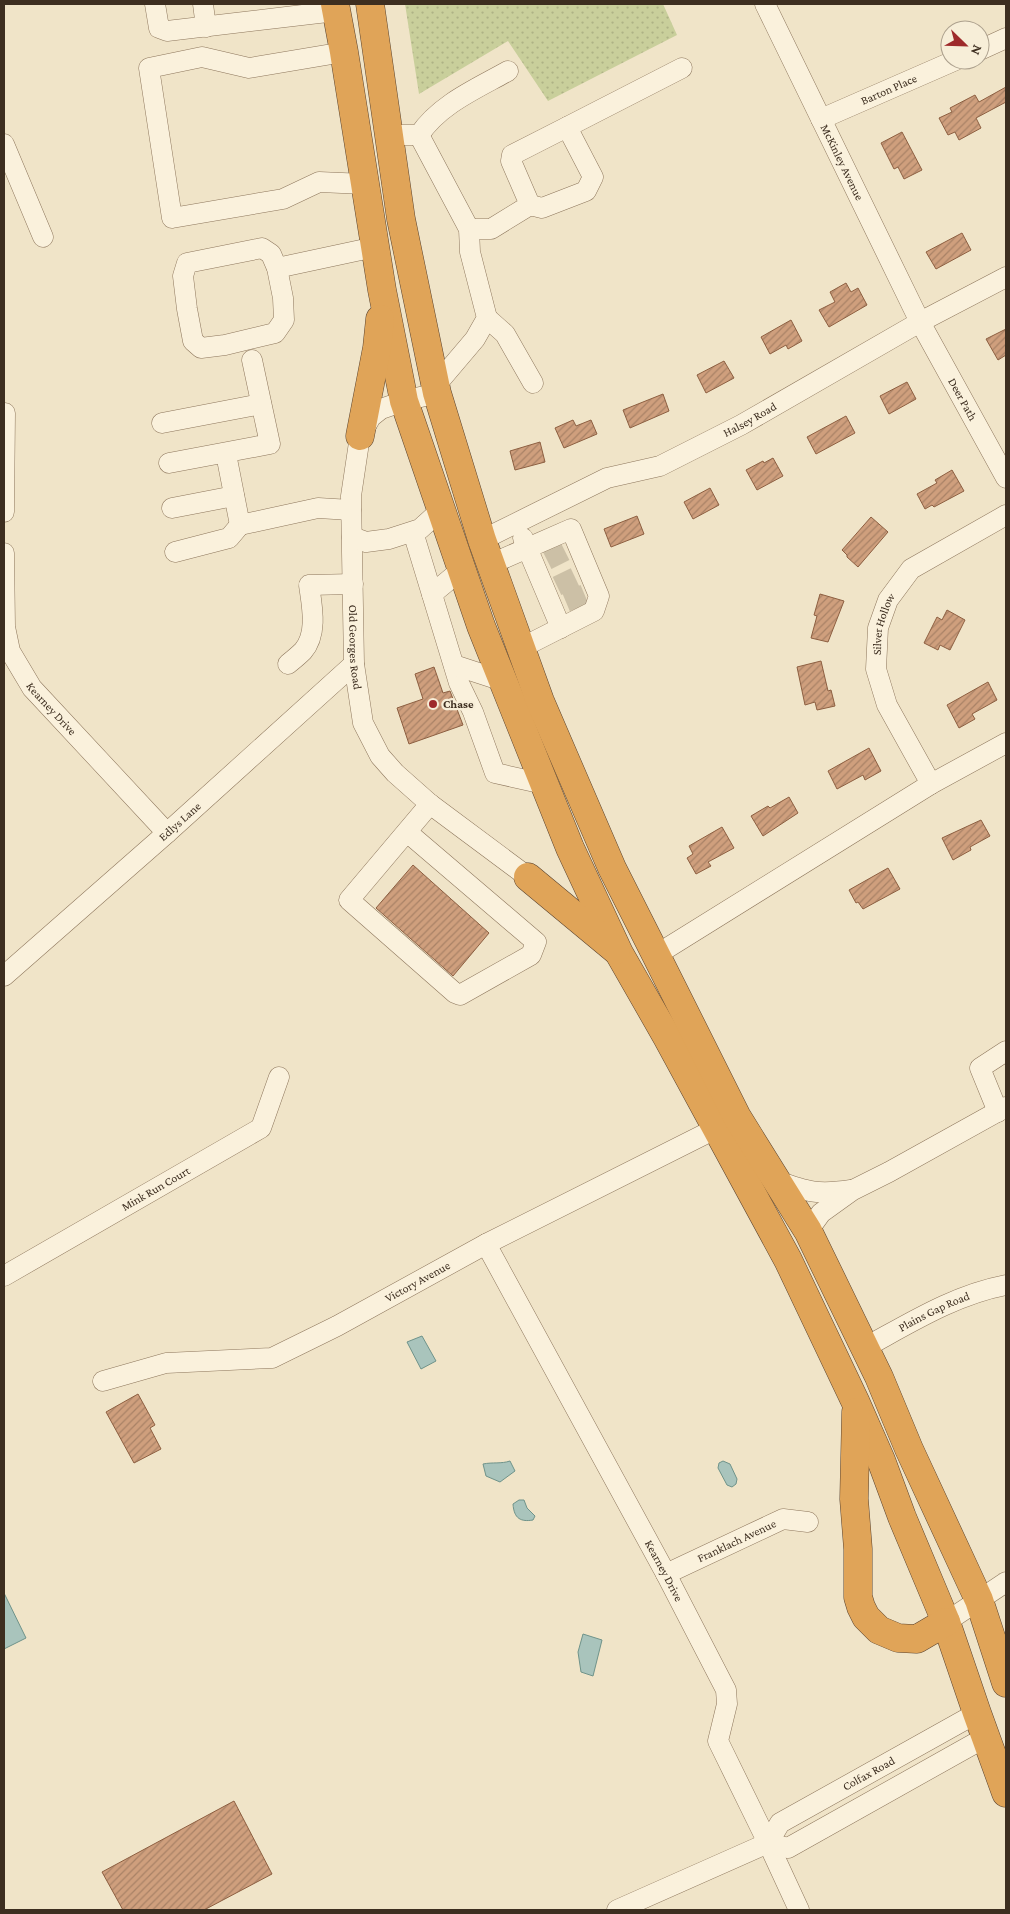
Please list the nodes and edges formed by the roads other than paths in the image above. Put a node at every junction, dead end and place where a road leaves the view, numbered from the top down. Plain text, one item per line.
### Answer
1 (155, 4) edge
2 (203, 4) edge
3 (370, 4) edge
4 (765, 4) edge
5 (335, 7) edge
6 (206, 27) junction
7 (1006, 38) edge
8 (990, 45) edge
9 (344, 52) junction
10 (940, 67) edge
11 (682, 68) dead end
12 (508, 71) dead end
13 (821, 119) junction
14 (567, 127) junction
15 (390, 135) junction
16 (419, 135) junction
17 (4, 144) edge
18 (365, 184) junction
19 (530, 205) junction
20 (469, 229) junction
21 (43, 237) dead end
22 (375, 247) junction
23 (277, 268) junction
24 (1006, 277) edge
25 (382, 290) junction
26 (487, 318) junction
27 (920, 322) junction
28 (252, 360) dead end
29 (532, 383) dead end
30 (436, 389) junction
31 (404, 401) junction
32 (260, 404) junction
33 (5, 412) dead end
34 (162, 423) dead end
35 (360, 436) junction
36 (226, 454) junction
37 (169, 463) dead end
38 (1006, 478) edge
39 (234, 496) junction
40 (172, 508) dead end
41 (351, 510) junction
42 (441, 510) junction
43 (4, 512) edge
44 (1006, 516) edge
45 (516, 523) junction
46 (240, 526) junction
47 (413, 532) junction
48 (352, 537) junction
49 (175, 552) dead end
50 (487, 552) junction
51 (4, 553) edge
52 (536, 557) junction
53 (462, 570) junction
54 (353, 584) junction
55 (432, 594) junction
56 (561, 628) junction
57 (521, 648) junction
58 (288, 664) dead end
59 (354, 664) junction
60 (454, 665) junction
61 (503, 681) junction
62 (1006, 743) edge
63 (544, 784) junction
64 (931, 784) junction
65 (430, 804) junction
66 (407, 832) junction
67 (168, 833) junction
68 (570, 848) junction
69 (528, 877) junction
70 (619, 952) junction
71 (656, 955) junction
72 (7, 966) edge
73 (1006, 1051) edge
74 (279, 1077) dead end
75 (1002, 1110) edge
76 (727, 1122) junction
77 (777, 1181) junction
78 (853, 1190) junction
79 (808, 1231) junction
80 (486, 1244) junction
81 (4, 1276) edge
82 (1006, 1285) edge
83 (864, 1348) junction
84 (103, 1381) dead end
85 (856, 1404) junction
86 (808, 1522) dead end
87 (666, 1574) junction
88 (1006, 1582) edge
89 (978, 1600) junction
90 (946, 1622) junction
91 (1006, 1683) edge
92 (981, 1725) junction
93 (1006, 1793) edge
94 (768, 1843) junction
95 (617, 1910) edge
96 (799, 1910) edge

1 - 6 street
2 - 6 street
3 - 15 highway
4 - 13 street, McKinley Avenue
5 - 6 street
5 - 9 highway
7 - 8 street
9 - 18 highway
9 - 18 street
10 - 13 street, Barton Place
11 - 14 street
12 - 16 street
13 - 27 street, McKinley Avenue
14 - 19 street
14 - 19 street
15 - 16 street
15 - 30 highway
16 - 20 street
17 - 21 street
18 - 22 highway
19 - 20 street
20 - 26 street
22 - 23 street
22 - 25 highway
23 - 23 street
24 - 27 street, Halsey Road
25 - 31 highway
25 - 35 highway
26 - 29 street
26 - 30 street
27 - 38 street, Deer Path
27 - 45 street, Halsey Road
28 - 32 street
30 - 31 street, Old Georges Road
30 - 50 highway
31 - 35 street, Old Georges Road
31 - 42 highway
32 - 34 street
32 - 36 street
33 - 43 street
35 - 41 street, Old Georges Road
36 - 37 street
36 - 39 street
39 - 40 street
39 - 46 street
41 - 46 street
41 - 48 street, Old Georges Road
42 - 47 street
42 - 53 highway
44 - 64 street, Silver Hollow
45 - 50 street, Halsey Road
45 - 52 street
46 - 49 street
47 - 48 street
47 - 55 street
48 - 54 street, Old Georges Road
50 - 52 street
50 - 57 highway
51 - 67 street, Kearney Drive
52 - 56 street
52 - 56 street
53 - 55 street
53 - 61 highway
54 - 58 street
54 - 59 street, Old Georges Road
55 - 60 street
56 - 57 street
57 - 71 highway
59 - 65 street, Old Georges Road
59 - 67 street, Edlys Lane
60 - 61 street
60 - 63 street
61 - 63 highway
62 - 64 street
63 - 68 highway
64 - 71 street
65 - 66 street
65 - 69 street, Old Georges Road
66 - 66 street
67 - 72 street, Edlys Lane
68 - 69 highway
68 - 70 highway
69 - 70 highway
70 - 76 highway
71 - 76 highway
73 - 75 street
74 - 81 street, Mink Run Court
75 - 78 street
76 - 77 highway
76 - 80 street, Victory Avenue
76 - 85 highway
77 - 78 street
77 - 79 highway
78 - 79 street
79 - 83 highway
80 - 84 street, Victory Avenue
80 - 87 street, Kearney Drive
82 - 83 street, Plains Gap Road
83 - 89 highway
85 - 90 highway
85 - 90 highway
86 - 87 street, Franklach Avenue
87 - 94 street, Kearney Drive
88 - 89 street
89 - 90 street
89 - 91 highway
90 - 92 highway
92 - 93 highway
92 - 94 street, Colfax Road
94 - 95 street
94 - 96 street, Kearney Drive

